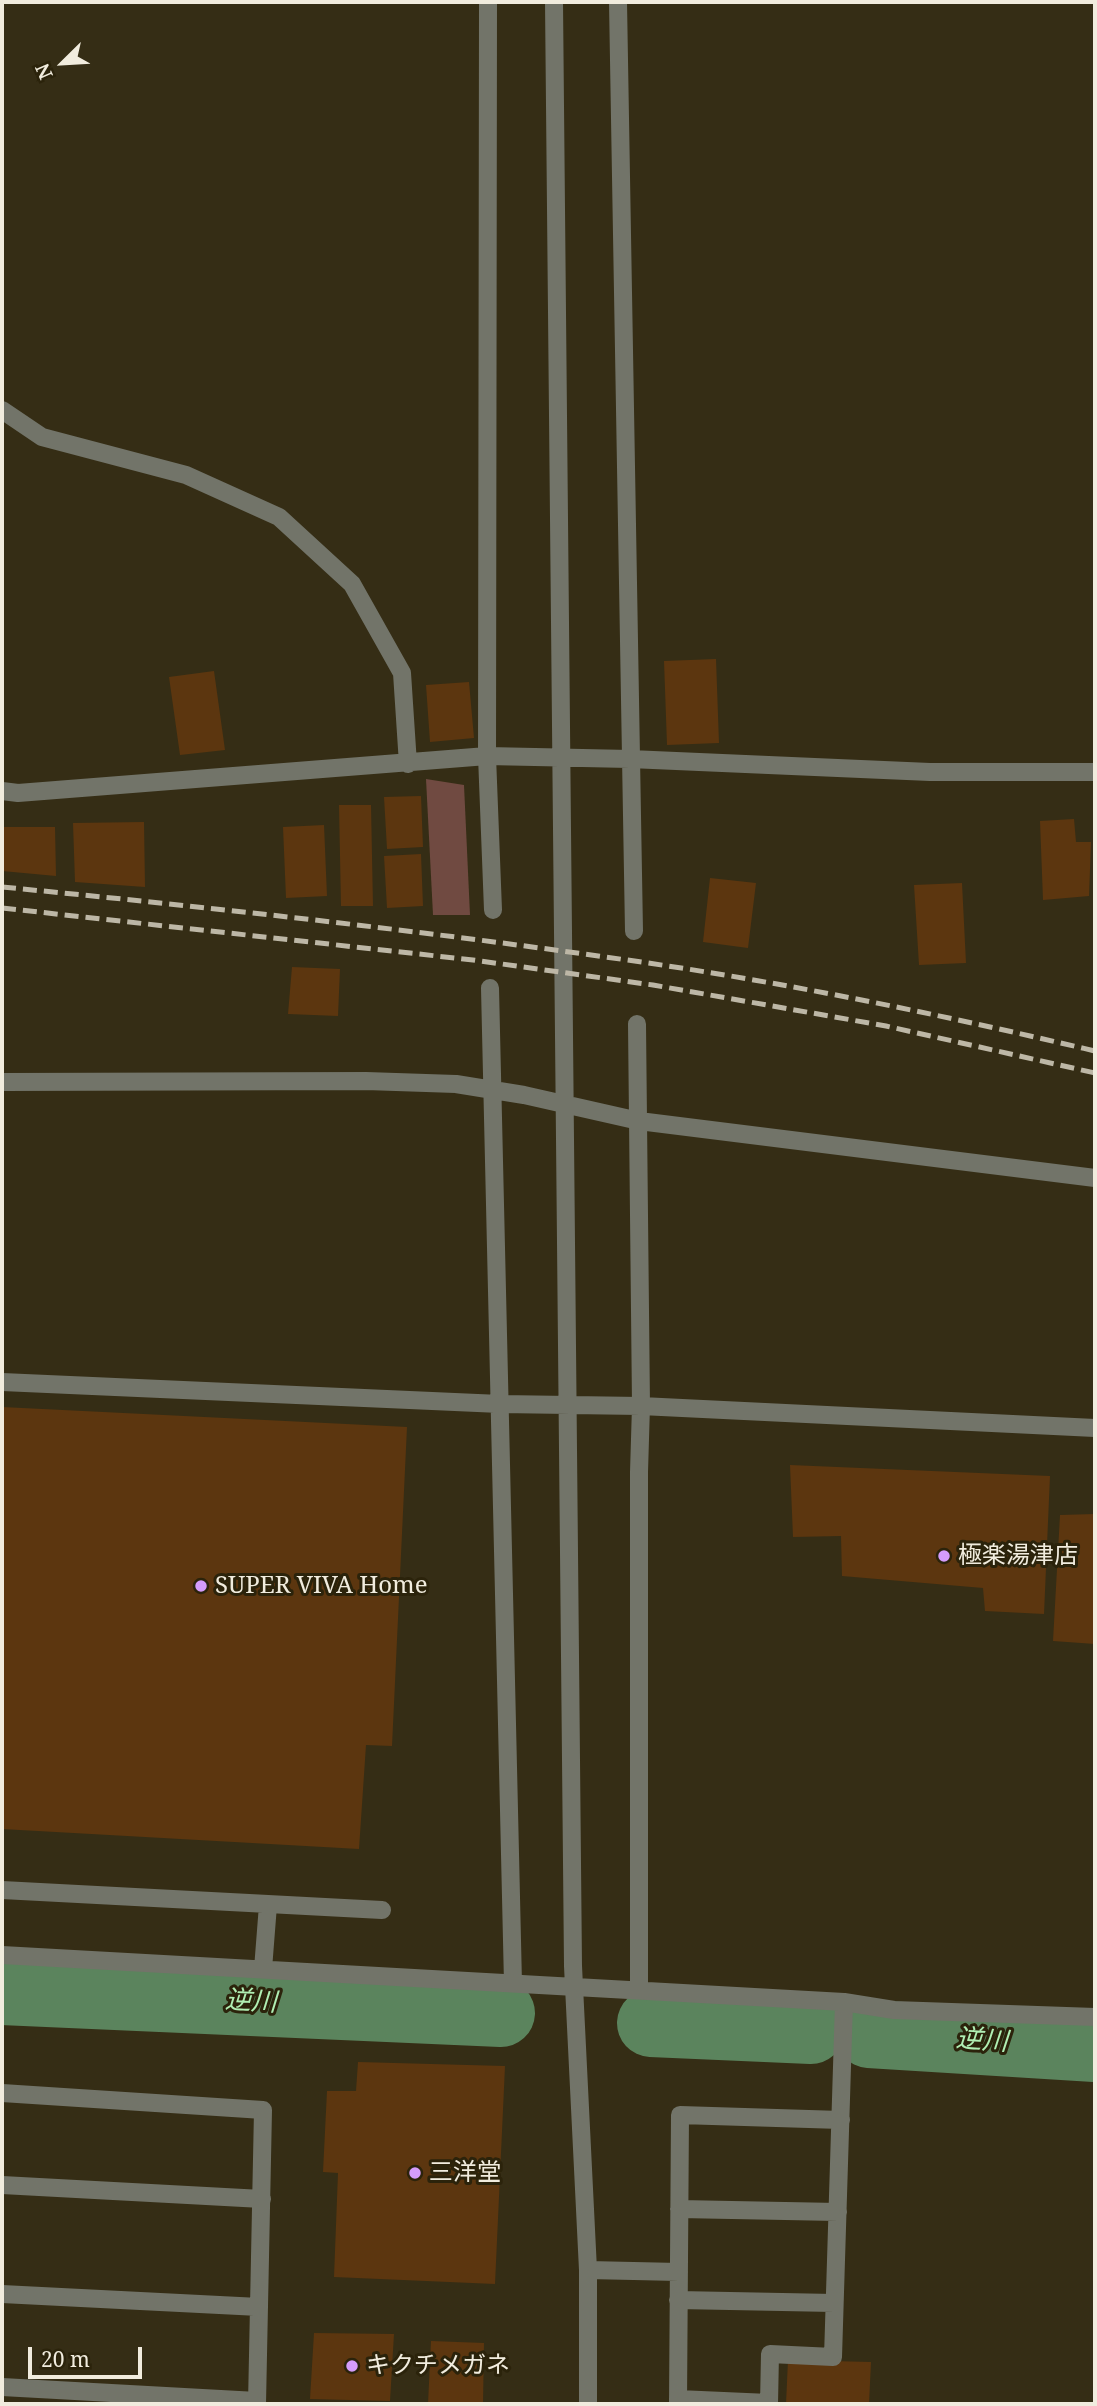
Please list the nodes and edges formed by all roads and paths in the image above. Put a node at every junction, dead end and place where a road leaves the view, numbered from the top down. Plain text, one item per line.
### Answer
1 (488, 2) edge
2 (554, 2) edge
3 (618, 2) edge
4 (2, 410) edge
5 (487, 756) junction
6 (630, 759) junction
7 (408, 764) junction
8 (1095, 772) edge
9 (2, 791) edge
10 (493, 911) dead end
11 (634, 931) dead end
12 (490, 988) dead end
13 (637, 1024) dead end
14 (2, 1082) edge
15 (491, 1091) junction
16 (639, 1121) junction
17 (1095, 1178) edge
18 (2, 1382) edge
19 (500, 1404) junction
20 (642, 1406) junction
21 (1095, 1428) edge
22 (2, 1891) edge
23 (268, 1905) junction
24 (382, 1910) dead end
25 (2, 1955) edge
26 (263, 1969) junction
27 (513, 1983) junction
28 (573, 1986) junction
29 (639, 1989) junction
30 (844, 2002) junction
31 (1095, 2017) edge
32 (2, 2093) edge
33 (841, 2120) junction
34 (2, 2185) edge
35 (262, 2199) junction
36 (679, 2209) junction
37 (838, 2212) junction
38 (587, 2270) junction
39 (679, 2272) junction
40 (2, 2294) edge
41 (678, 2300) junction
42 (834, 2303) junction
43 (259, 2307) junction
44 (2, 2387) edge
45 (678, 2402) edge
46 (257, 2403) edge
47 (589, 2404) edge
48 (769, 2404) edge

1 - 5 street
2 - 28 street
3 - 6 street
4 - 7 street
5 - 6 street
5 - 7 street
5 - 10 street
6 - 8 street
6 - 11 street
7 - 9 street
12 - 15 street
13 - 16 street
14 - 15 street
15 - 16 street
15 - 19 street
16 - 17 street
16 - 20 street
18 - 19 street
19 - 20 street
19 - 27 street
20 - 21 street
20 - 29 street
22 - 23 street
23 - 24 street
23 - 26 street
25 - 26 street
26 - 27 street
27 - 28 street
28 - 29 street
28 - 38 street
29 - 30 street
30 - 31 street
30 - 33 street
32 - 35 street
33 - 36 street
33 - 37 street
34 - 35 street
35 - 43 street
36 - 37 street
36 - 39 street
37 - 42 street
38 - 39 street
38 - 47 street
39 - 41 street
40 - 43 street
41 - 42 street
41 - 45 street
42 - 48 street
43 - 46 street
44 - 46 street
45 - 48 street

